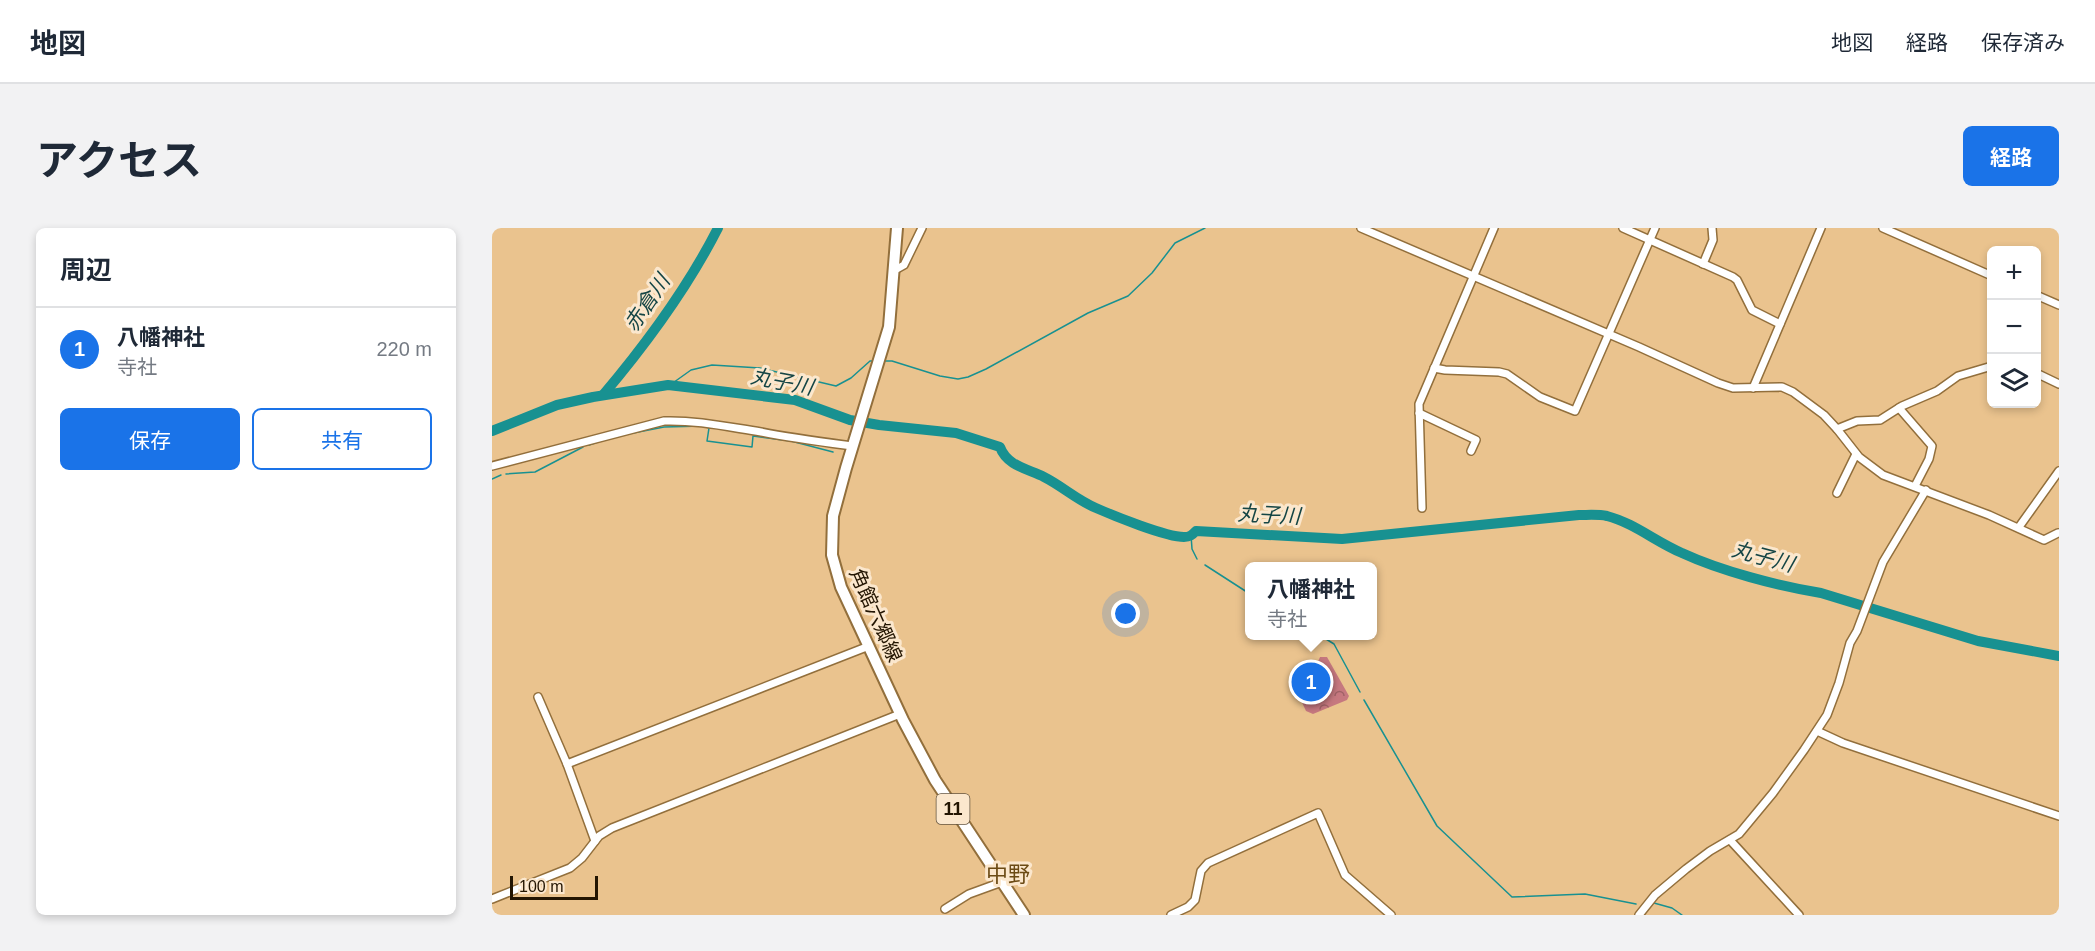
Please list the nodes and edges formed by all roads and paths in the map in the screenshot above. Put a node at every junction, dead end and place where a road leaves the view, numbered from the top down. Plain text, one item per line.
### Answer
1 (897, 228) edge
2 (922, 228) edge
3 (1362, 228) edge
4 (1494, 228) edge
5 (1623, 228) edge
6 (1655, 228) edge
7 (1712, 228) edge
8 (1821, 228) edge
9 (1883, 228) edge
10 (1650, 240) junction
11 (1703, 264) junction
12 (895, 270) junction
13 (1987, 274) edge
14 (1473, 276) junction
15 (2041, 297) edge
16 (2059, 305) edge
17 (1780, 324) junction
18 (1609, 335) junction
19 (1987, 367) edge
20 (1434, 368) junction
21 (2041, 375) edge
22 (2059, 384) edge
23 (1753, 388) junction
24 (1899, 408) junction
25 (1419, 413) junction
26 (1837, 429) junction
27 (852, 446) junction
28 (1471, 451) dead end
29 (1856, 454) junction
30 (492, 466) edge
31 (2059, 471) edge
32 (1915, 486) junction
33 (1926, 490) junction
34 (1837, 493) dead end
35 (1422, 508) dead end
36 (2019, 527) junction
37 (2058, 533) edge
38 (868, 646) junction
39 (538, 697) dead end
40 (900, 714) junction
41 (1817, 731) junction
42 (567, 764) junction
43 (2059, 816) edge
44 (1730, 840) junction
45 (595, 841) junction
46 (1002, 882) junction
47 (492, 899) edge
48 (945, 909) dead end
49 (1024, 915) edge
50 (1171, 915) edge
51 (1391, 915) edge
52 (1639, 915) edge
53 (1798, 915) edge

1 - 12 main road, 角館六郷線 / 11
2 - 12 street
3 - 14 street
4 - 14 street
5 - 10 street
6 - 10 street
7 - 11 street
8 - 17 street
9 - 13 street
10 - 11 street
10 - 18 street
11 - 17 street
12 - 27 main road, 角館六郷線 / 11
14 - 18 street
14 - 20 street
15 - 16 street
17 - 23 street
18 - 20 street
18 - 23 street
19 - 24 street
20 - 25 street
21 - 22 street
23 - 26 street
24 - 26 street
24 - 32 street
25 - 28 street
25 - 35 street
26 - 29 street
27 - 30 street
27 - 38 main road, 角館六郷線 / 11
29 - 32 street
29 - 34 street
31 - 36 street
32 - 33 street
33 - 36 street
33 - 41 street
36 - 37 street
38 - 40 main road, 角館六郷線 / 11
38 - 42 street
39 - 42 street
40 - 45 street
40 - 46 main road, 角館六郷線 / 11
41 - 43 street
41 - 44 street
42 - 45 street
44 - 52 street
44 - 53 street
45 - 47 street
46 - 48 street
46 - 49 main road, 角館六郷線 / 11
50 - 51 street

